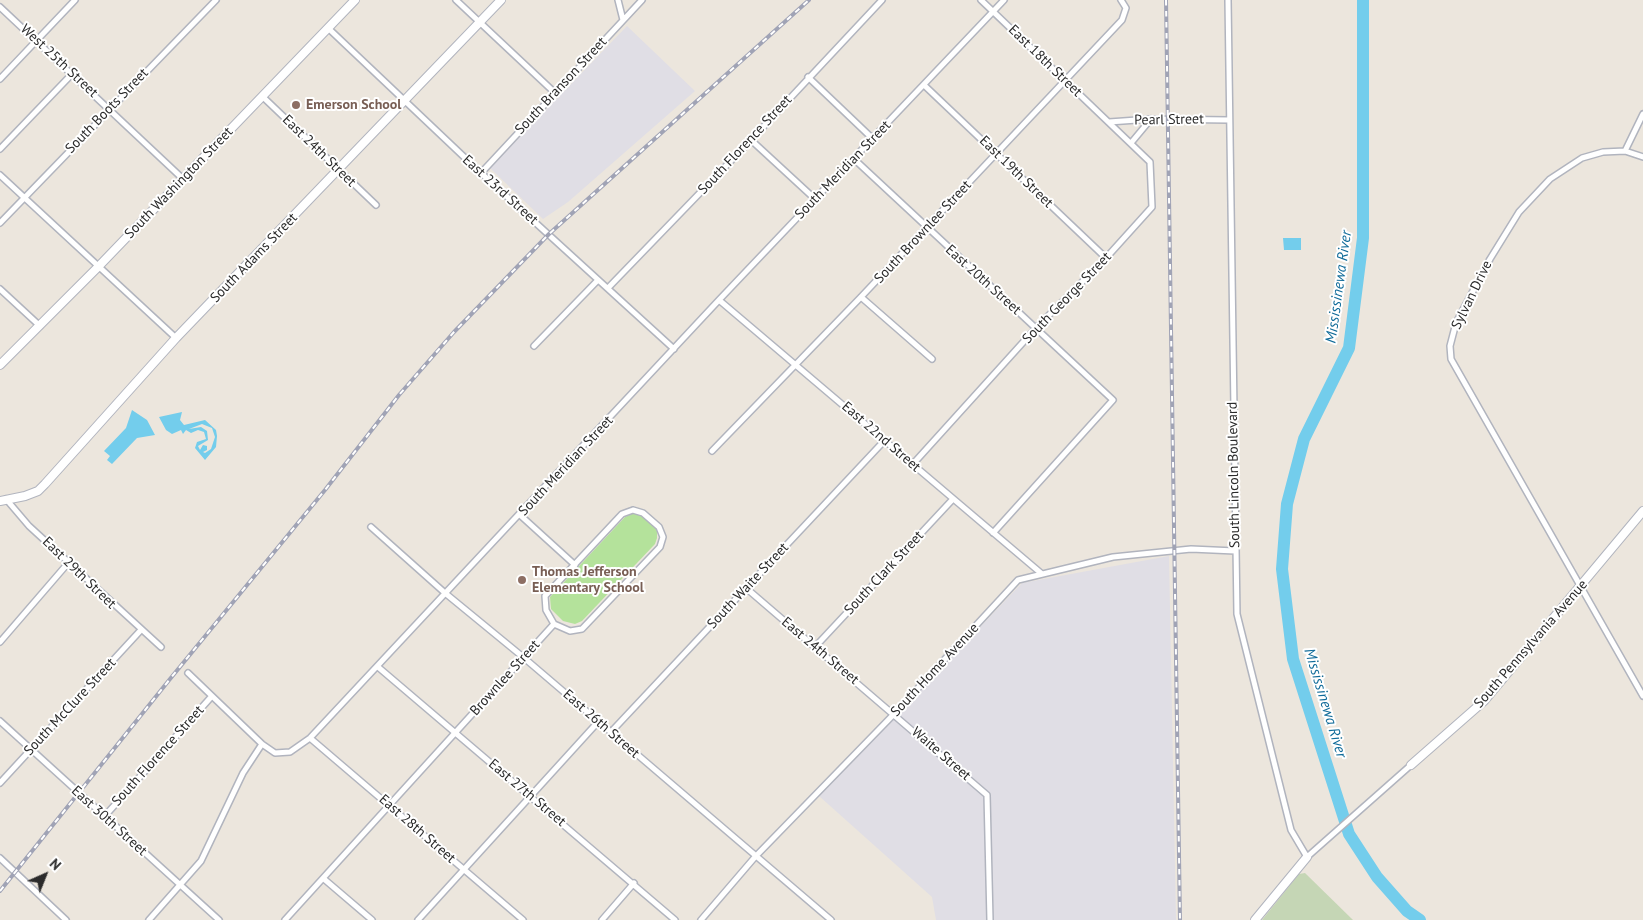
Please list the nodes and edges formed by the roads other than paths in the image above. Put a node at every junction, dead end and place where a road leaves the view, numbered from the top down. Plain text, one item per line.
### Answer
1 (75, 0) edge
2 (216, 0) edge
3 (355, 0) edge
4 (456, 0) edge
5 (501, 0) edge
6 (618, 0) edge
7 (642, 0) edge
8 (882, 0) edge
9 (981, 0) edge
10 (1004, 0) edge
11 (1121, 0) edge
12 (1228, 0) edge
13 (0, 7) edge
14 (993, 12) junction
15 (623, 20) junction
16 (480, 22) junction
17 (328, 28) junction
18 (36, 40) junction
19 (72, 74) junction
20 (808, 77) junction
21 (0, 79) edge
22 (1066, 81) junction
23 (925, 86) junction
24 (554, 92) junction
25 (263, 96) junction
26 (405, 101) junction
27 (110, 109) junction
28 (1643, 114) edge
29 (1151, 119) junction
30 (1229, 120) junction
31 (1108, 122) junction
32 (873, 139) junction
33 (751, 140) junction
34 (1131, 143) junction
35 (0, 149) edge
36 (1625, 151) junction
37 (997, 154) junction
38 (1643, 157) edge
39 (854, 159) junction
40 (339, 170) junction
41 (481, 173) junction
42 (0, 175) edge
43 (182, 178) junction
44 (23, 197) junction
45 (815, 199) junction
46 (376, 205) dead end
47 (0, 223) edge
48 (926, 228) junction
49 (1106, 258) junction
50 (99, 266) junction
51 (598, 280) junction
52 (0, 288) edge
53 (608, 288) junction
54 (861, 298) junction
55 (719, 300) junction
56 (40, 326) junction
57 (1036, 328) junction
58 (176, 338) junction
59 (534, 346) dead end
60 (674, 349) junction
61 (932, 359) dead end
62 (0, 364) edge
63 (796, 365) junction
64 (885, 440) junction
65 (712, 451) dead end
66 (913, 464) junction
67 (2, 499) edge
68 (953, 499) junction
69 (1643, 511) edge
70 (520, 515) junction
71 (371, 527) dead end
72 (993, 532) junction
73 (1235, 551) junction
74 (69, 562) junction
75 (575, 565) junction
76 (1042, 574) junction
77 (1580, 587) junction
78 (746, 588) junction
79 (445, 593) junction
80 (554, 624) junction
81 (140, 631) junction
82 (0, 642) edge
83 (815, 647) junction
84 (161, 648) dead end
85 (523, 657) junction
86 (378, 666) junction
87 (188, 673) dead end
88 (212, 696) junction
89 (1643, 696) edge
90 (895, 714) junction
91 (0, 721) edge
92 (598, 722) junction
93 (611, 732) junction
94 (456, 733) junction
95 (310, 738) junction
96 (262, 744) junction
97 (30, 749) junction
98 (1411, 765) joint
99 (0, 783) edge
100 (529, 796) junction
101 (388, 804) junction
102 (104, 817) junction
103 (0, 858) edge
104 (755, 858) junction
105 (1307, 858) junction
106 (464, 870) junction
107 (324, 879) junction
108 (634, 883) junction
109 (180, 886) junction
110 (66, 920) edge
111 (148, 920) edge
112 (219, 920) edge
113 (285, 920) edge
114 (372, 920) edge
115 (418, 920) edge
116 (523, 920) edge
117 (602, 920) edge
118 (675, 920) edge
119 (701, 920) edge
120 (831, 920) edge
121 (990, 920) edge
122 (1255, 920) edge

1 - 18 street
2 - 27 street, South Boots Street
3 - 17 main road, South Washington Street
4 - 16 street
5 - 16 main road, South Adams Street
6 - 15 street
7 - 15 street, South Branson Street
8 - 20 street, South Florence Street
9 - 14 street, East 18th Street
10 - 14 street, South Meridian Street
11 - 22 street, South Brownlee Street
12 - 30 street, South Lincoln Boulevard
13 - 18 street, West 25th Street
14 - 22 street, East 18th Street
14 - 23 street, South Meridian Street
15 - 24 street, South Branson Street
16 - 24 street
16 - 26 main road, South Adams Street
17 - 25 main road, South Washington Street
17 - 26 street, East 23rd Street
18 - 19 street, West 25th Street
18 - 21 street
19 - 27 street, West 25th Street
19 - 35 street
20 - 32 street
20 - 33 street, South Florence Street
22 - 31 street, East 18th Street
22 - 37 street, South Brownlee Street
23 - 32 street, South Meridian Street
23 - 37 street, East 19th Street
24 - 41 street, South Branson Street
25 - 40 street, East 24th Street
25 - 43 main road, South Washington Street
26 - 40 main road, South Adams Street
26 - 41 street, East 23rd Street
27 - 43 street, West 25th Street
27 - 44 street, South Boots Street
28 - 36 street
29 - 30 street, Pearl Street
29 - 31 street, Pearl Street
29 - 34 street
30 - 73 street, South Lincoln Boulevard
31 - 34 street, South George Street
32 - 39 street, South Meridian Street
33 - 45 street
33 - 53 street, South Florence Street
34 - 49 street, South George Street
36 - 38 street, Sylvan Drive
36 - 77 street, Sylvan Drive
37 - 48 street, South Brownlee Street
37 - 49 street, East 19th Street
39 - 45 street, South Meridian Street
39 - 48 street, East 20th Street
40 - 46 street, East 24th Street
40 - 58 main road, South Adams Street
41 - 51 street, East 23rd Street
42 - 44 street
43 - 50 main road, South Washington Street
44 - 47 street, South Boots Street
44 - 50 street
45 - 55 street, South Meridian Street
48 - 54 street, South Brownlee Street
48 - 57 street, East 20th Street
49 - 57 street, South George Street
50 - 56 main road, South Washington Street
50 - 58 street
51 - 53 street, East 23rd Street
51 - 59 street
52 - 56 street
53 - 60 street, East 23rd Street
54 - 61 street
54 - 63 street, South Brownlee Street
55 - 60 street, South Meridian Street
55 - 63 street, East 22nd Street
56 - 62 main road, South Washington Street
57 - 66 street, South George Street
57 - 72 street, East 20th Street
58 - 67 main road, South Adams Street
60 - 70 street, South Meridian Street
63 - 64 street, East 22nd Street
63 - 65 street, South Brownlee Street
64 - 66 street, East 22nd Street
64 - 78 street, South Waite Street
66 - 68 street, East 22nd Street
67 - 74 street, East 29th Street
68 - 72 street, East 22nd Street
68 - 83 street, South Clark Street
69 - 77 main road, South Pennsylvania Avenue
70 - 75 street
70 - 79 street, South Meridian Street
71 - 79 street, East 26th Street
72 - 76 street, East 22nd Street
73 - 76 street, South Home Avenue
73 - 105 street, South Lincoln Boulevard
74 - 81 street, East 29th Street
74 - 82 street
75 - 80 street
75 - 80 street
76 - 90 street, South Home Avenue
77 - 89 street, Sylvan Drive
77 - 98 main road, South Pennsylvania Avenue
78 - 83 street, East 24th Street
78 - 93 street, South Waite Street
79 - 85 street, East 26th Street
79 - 86 street, South Meridian Street
80 - 85 street, Brownlee Street
81 - 84 street, East 29th Street
81 - 97 street, South McClure Street
83 - 90 street, East 24th Street
85 - 92 street, East 26th Street
85 - 94 street, Brownlee Street
86 - 94 street, East 27th Street
86 - 95 street, South Meridian Street
87 - 88 street
88 - 96 street
88 - 102 street, South Florence Street
90 - 104 street, South Home Avenue
90 - 121 street, Waite Street
91 - 97 street, East 30th Street
92 - 93 street, East 26th Street
92 - 100 street
93 - 104 street, East 26th Street
94 - 100 street, East 27th Street
94 - 101 street
95 - 96 street, South Meridian Street
95 - 101 street, East 28th Street
96 - 109 street
97 - 99 street, South McClure Street
97 - 102 street, East 30th Street
98 - 105 street, South Pennsylvania Avenue
100 - 106 street
100 - 108 street, East 27th Street
101 - 106 street, East 28th Street
101 - 107 street
102 - 109 street, East 30th Street
103 - 110 street
104 - 119 street, South Home Avenue
104 - 120 street, East 26th Street
105 - 122 main road
106 - 115 street
106 - 116 street, East 28th Street
107 - 113 street
107 - 114 street
108 - 117 street
108 - 118 street, East 27th Street
109 - 111 street
109 - 112 street, East 30th Street

